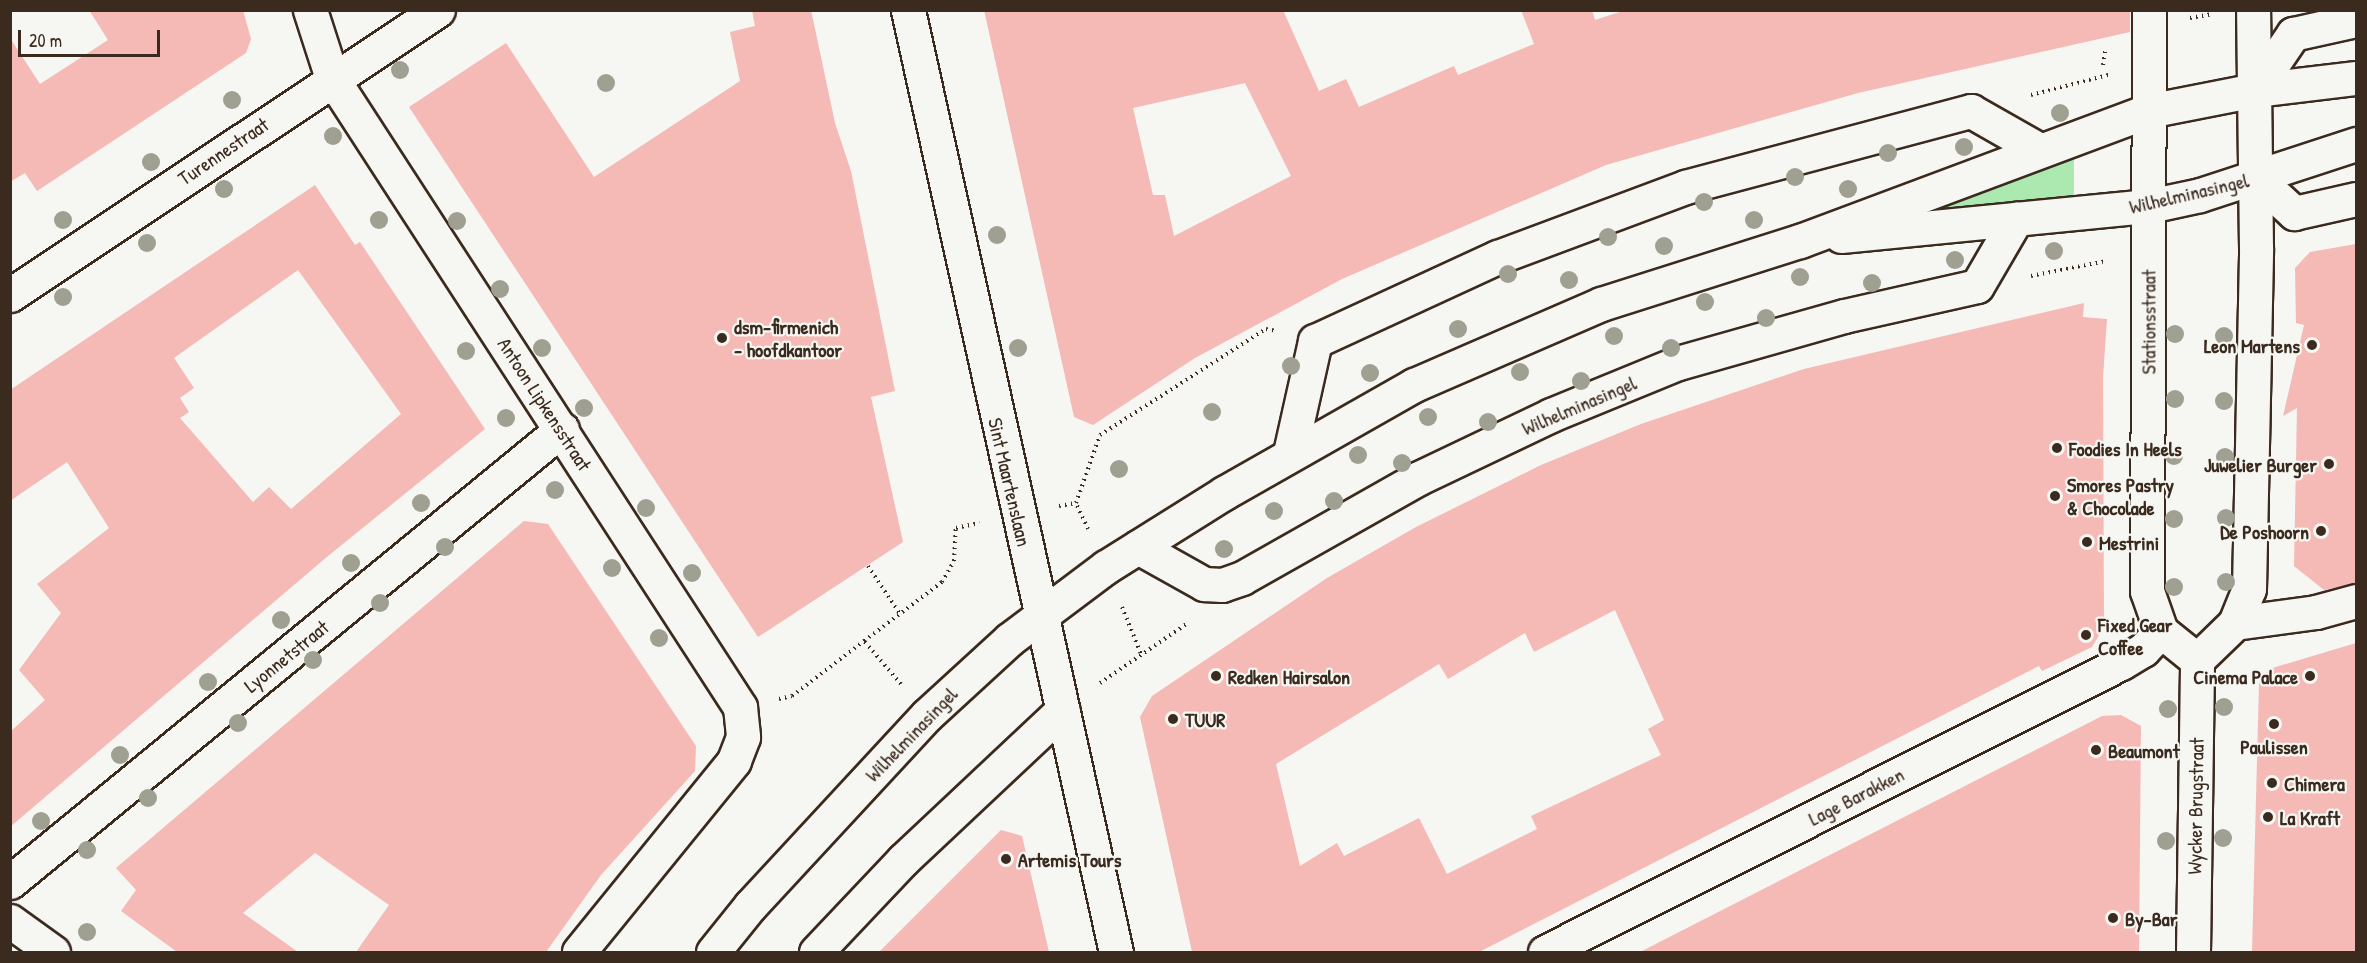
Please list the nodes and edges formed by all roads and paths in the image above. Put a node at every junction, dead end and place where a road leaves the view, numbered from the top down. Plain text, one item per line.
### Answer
1 (310, 10) edge
2 (438, 10) edge
3 (908, 10) edge
4 (2149, 10) edge
5 (2198, 10) edge
6 (2253, 10) edge
7 (2198, 17) dead end
8 (2356, 20) edge
9 (2103, 76) dead end
10 (332, 78) junction
11 (2356, 78) edge
12 (2255, 90) junction
13 (1971, 111) junction
14 (2148, 111) junction
15 (2356, 144) edge
16 (2038, 149) junction
17 (2256, 178) junction
18 (2356, 199) edge
19 (2149, 206) junction
20 (2016, 219) junction
21 (1800, 241) junction
22 (1977, 286) junction
23 (10, 295) edge
24 (1315, 341) junction
25 (562, 429) junction
26 (1290, 453) junction
27 (1017, 514) junction
28 (1138, 547) junction
29 (868, 566) dead end
30 (1106, 567) junction
31 (1222, 585) junction
32 (2356, 601) edge
33 (900, 614) junction
34 (1041, 616) junction
35 (2235, 623) junction
36 (2161, 631) junction
37 (864, 641) junction
38 (1141, 654) junction
39 (2197, 660) junction
40 (1064, 710) junction
41 (927, 715) junction
42 (742, 722) junction
43 (10, 882) edge
44 (10, 921) edge
45 (52, 952) edge
46 (579, 952) edge
47 (713, 952) edge
48 (816, 952) edge
49 (1116, 952) edge
50 (1545, 952) edge
51 (2193, 952) edge

1 - 10 street, Antoon Lipkensstraat
2 - 10 street, Turennestraat
3 - 27 street, Sint Maartenslaan
4 - 14 street, Stationsstraat
5 - 7 path
6 - 12 street
8 - 12 street
9 - 13 path
10 - 23 street, Turennestraat
10 - 25 street, Antoon Lipkensstraat
11 - 12 street, Wilhelminasingel
12 - 14 street, Wilhelminasingel
12 - 17 street
13 - 16 street
13 - 24 street
14 - 16 street, Wilhelminasingel
14 - 19 street, Stationsstraat
15 - 17 street, Wilhelminasingel
16 - 21 street, Wilhelminasingel
17 - 18 street
17 - 19 street, Wilhelminasingel
17 - 35 street
19 - 20 street, Wilhelminasingel
19 - 22 path
19 - 36 street, Stationsstraat
20 - 21 street, Wilhelminasingel
20 - 22 street
21 - 26 street, Wilhelminasingel
22 - 31 street, Wilhelminasingel
24 - 26 street
24 - 27 path
25 - 42 street, Antoon Lipkensstraat
25 - 43 street, Lyonnetstraat
26 - 28 street, Wilhelminasingel
27 - 33 path
27 - 34 street, Sint Maartenslaan
28 - 30 street, Wilhelminasingel
28 - 31 street
29 - 33 path
30 - 34 street, Wilhelminasingel
30 - 38 path
31 - 38 path
32 - 35 street
33 - 37 path
34 - 40 street, Sint Maartenslaan
34 - 41 street, Wilhelminasingel
35 - 39 street
36 - 39 street
36 - 50 street, Lage Barakken
37 - 41 path
37 - 42 path
38 - 40 path
39 - 51 street, Wycker Brugstraat
40 - 48 street
40 - 49 street, Sint Maartenslaan
41 - 47 street, Wilhelminasingel
42 - 46 street
44 - 45 street

